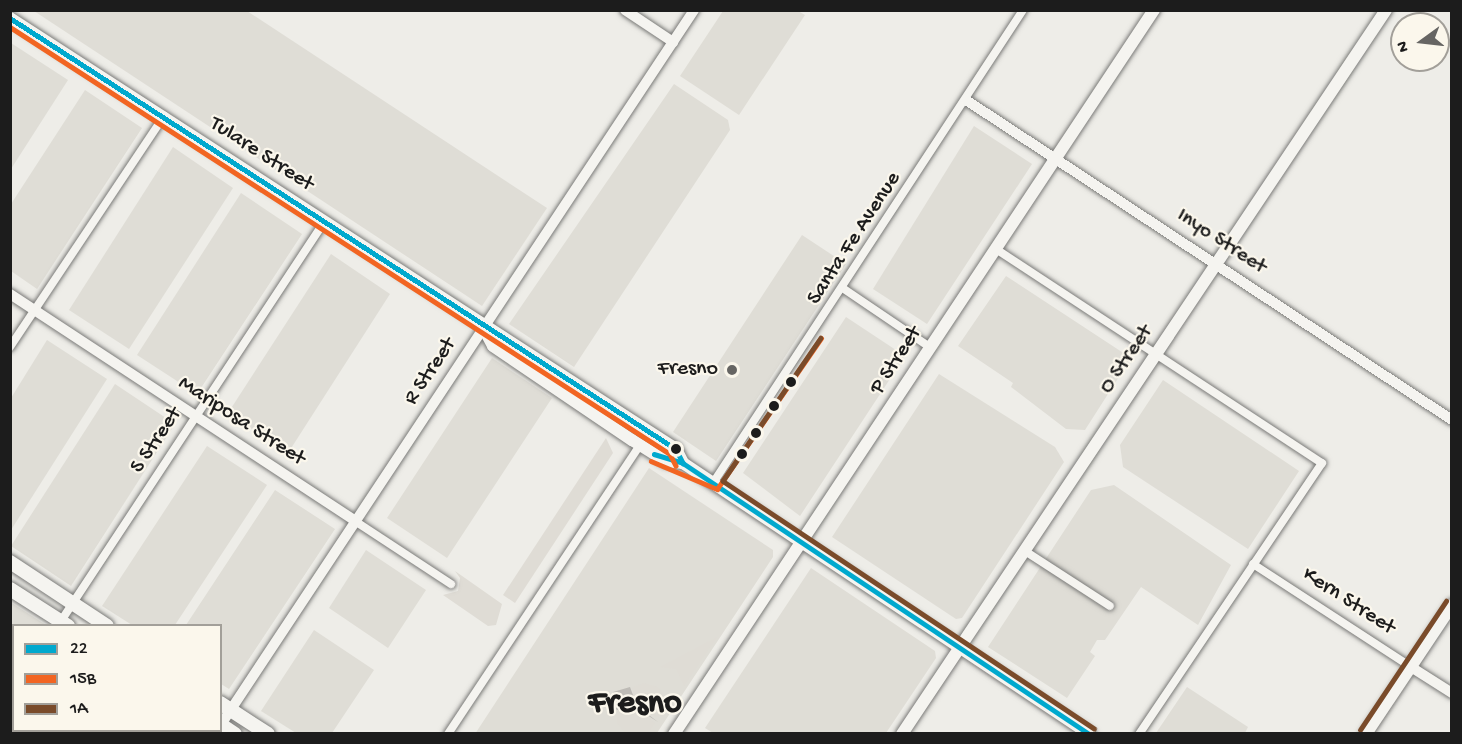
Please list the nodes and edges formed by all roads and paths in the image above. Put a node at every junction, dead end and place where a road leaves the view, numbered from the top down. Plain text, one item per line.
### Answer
1 (625, 10) edge
2 (694, 10) edge
3 (1023, 10) edge
4 (1154, 10) edge
5 (1386, 10) edge
6 (11, 16) edge
7 (673, 42) junction
8 (966, 100) junction
9 (164, 116) junction
10 (1056, 159) junction
11 (324, 222) junction
12 (996, 249) junction
13 (1218, 262) junction
14 (844, 290) junction
15 (10, 294) edge
16 (35, 310) junction
17 (484, 329) junction
18 (10, 347) edge
19 (931, 348) junction
20 (1156, 354) junction
21 (196, 416) junction
22 (1452, 420) edge
23 (640, 445) junction
24 (683, 463) junction
25 (713, 483) junction
26 (355, 521) junction
27 (803, 542) junction
28 (1025, 551) junction
29 (10, 562) edge
30 (1254, 564) junction
31 (451, 584) dead end
32 (10, 589) edge
33 (73, 601) junction
34 (1452, 605) edge
35 (1110, 606) dead end
36 (65, 623) edge
37 (104, 624) edge
38 (963, 647) junction
39 (1411, 667) junction
40 (1452, 693) edge
41 (225, 706) edge
42 (222, 726) edge
43 (678, 732) edge
44 (236, 734) edge
45 (268, 734) edge
46 (448, 734) edge
47 (902, 734) edge
48 (1090, 734) edge
49 (1139, 734) edge
50 (1366, 734) edge

1 - 7 street
2 - 7 street, R Street
3 - 8 street, Santa Fe Avenue
4 - 10 main road, P Street
5 - 13 main road, O Street
6 - 9 main road, Tulare Street
7 - 17 street, R Street
8 - 10 street, Inyo Street
8 - 14 street, Santa Fe Avenue
9 - 11 main road, Tulare Street
9 - 16 street
10 - 12 main road, P Street
10 - 13 street, Inyo Street
11 - 17 main road, Tulare Street
11 - 21 street, S Street
12 - 19 main road, P Street
12 - 20 street
13 - 20 main road, O Street
13 - 22 street, Inyo Street
14 - 19 street
14 - 25 street, Santa Fe Avenue
15 - 16 street, Mariposa Street
16 - 18 street
16 - 21 street, Mariposa Street
17 - 23 main road, Tulare Street
17 - 24 main road, Tulare Street
17 - 26 street, R Street
19 - 27 main road, P Street
20 - 28 main road, O Street
20 - 30 street
21 - 26 street, Mariposa Street
21 - 33 street, S Street
23 - 24 main road, Tulare Street
23 - 46 street
24 - 25 main road, Tulare Street
25 - 27 main road, Tulare Street
26 - 31 street, Mariposa Street
26 - 41 street, R Street
27 - 38 main road, Tulare Street
27 - 43 main road, P Street
28 - 35 street
28 - 38 main road, O Street
29 - 33 main road
30 - 39 street, Kern Street
30 - 49 street
32 - 36 main road
33 - 36 street, S Street
33 - 37 main road
34 - 39 main road
38 - 47 main road, O Street
38 - 48 main road, Tulare Street
39 - 40 street, Kern Street
39 - 50 main road
41 - 45 main road
42 - 44 main road

